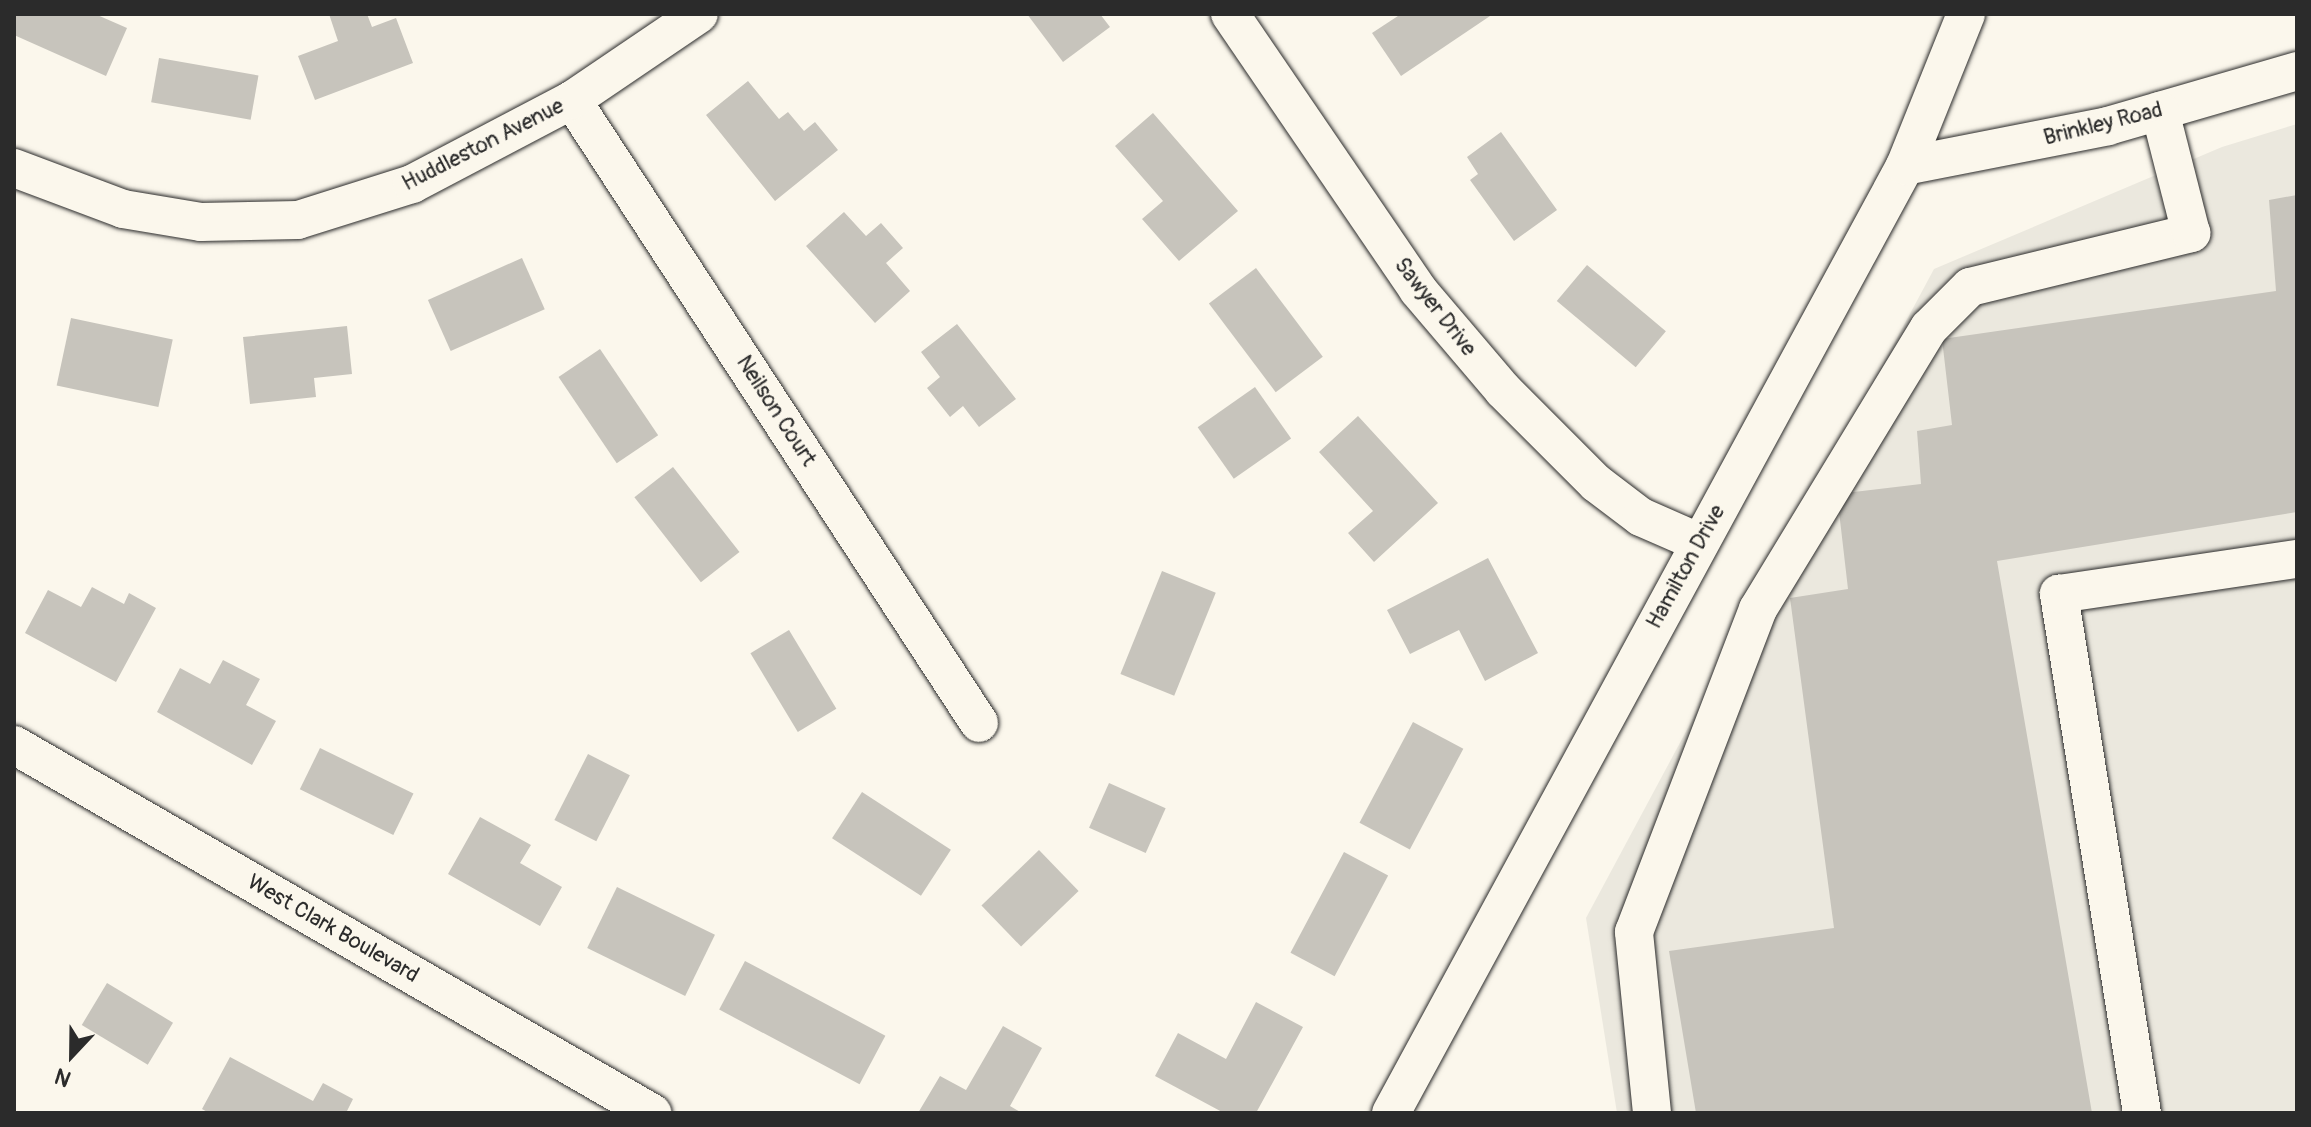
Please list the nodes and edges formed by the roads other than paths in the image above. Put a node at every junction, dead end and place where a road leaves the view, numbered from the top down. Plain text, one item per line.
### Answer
1 (699, 14) edge
2 (1966, 14) edge
3 (1239, 18) edge
4 (2297, 71) edge
5 (572, 100) junction
6 (2160, 111) junction
7 (1905, 166) junction
8 (14, 168) edge
9 (1698, 542) junction
10 (2297, 559) edge
11 (979, 723) dead end
12 (14, 745) edge
13 (652, 1113) edge
14 (1391, 1113) edge
15 (1652, 1113) edge
16 (2142, 1113) edge

1 - 5 street, Huddleston Avenue
2 - 7 street, Hamilton Drive
3 - 9 street, Sawyer Drive
4 - 6 street, Brinkley Road
5 - 8 street, Huddleston Avenue
5 - 11 street, Neilson Court
6 - 7 street, Brinkley Road
6 - 15 street
7 - 9 street, Hamilton Drive
9 - 14 street, Hamilton Drive
10 - 16 street
12 - 13 street, West Clark Boulevard

